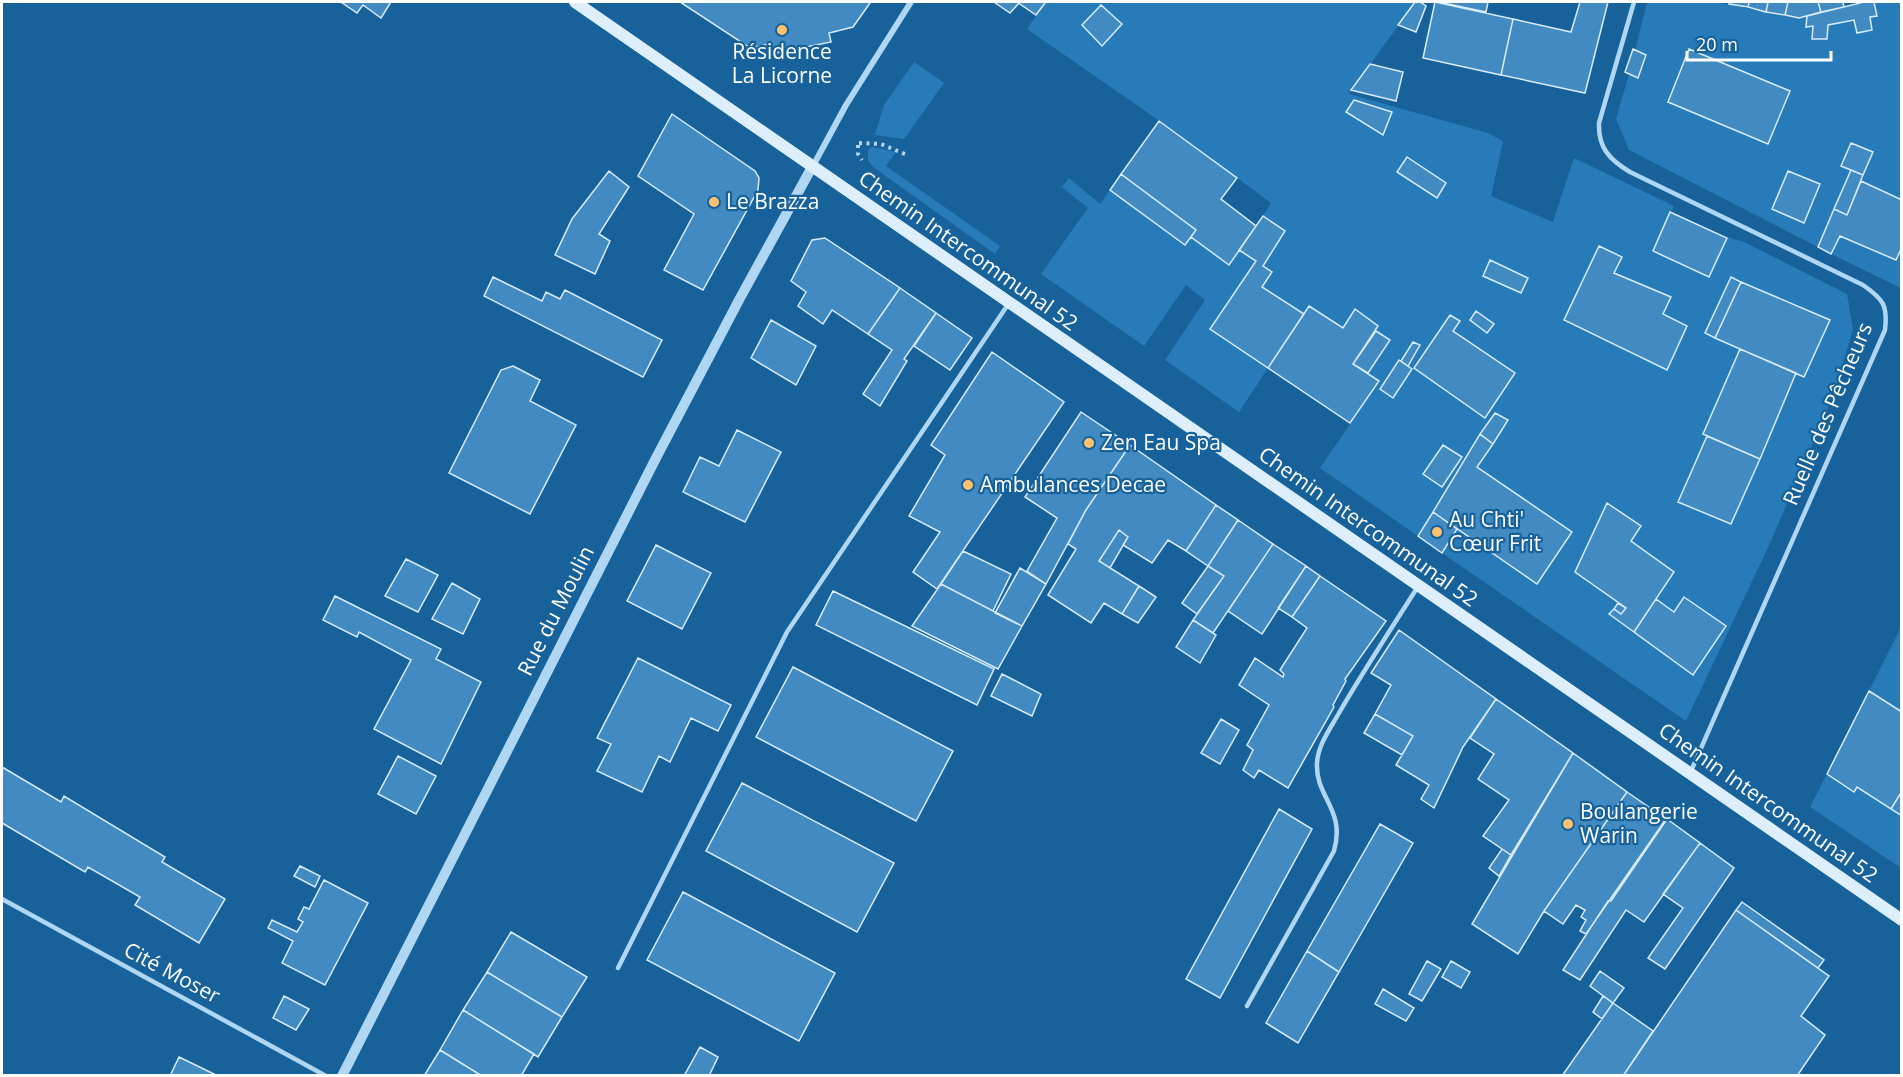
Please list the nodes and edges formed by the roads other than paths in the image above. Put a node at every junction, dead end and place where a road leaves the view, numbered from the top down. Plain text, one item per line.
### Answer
1 (575, 2) edge
2 (911, 2) edge
3 (1634, 2) edge
4 (813, 167) junction
5 (1009, 303) junction
6 (1419, 585) junction
7 (1690, 773) junction
8 (2, 899) edge
9 (1902, 920) edge
10 (618, 968) dead end
11 (1247, 1006) dead end
12 (326, 1076) edge
13 (342, 1076) edge

1 - 4 main road, Chemin Intercommunal 52
2 - 4 street
3 - 7 lane, Ruelle des Pêcheurs
4 - 5 main road, Chemin Intercommunal 52
4 - 13 street, Rue du Moulin
5 - 6 main road, Chemin Intercommunal 52
5 - 10 lane
6 - 7 main road, Chemin Intercommunal 52
6 - 11 lane
7 - 9 main road, Chemin Intercommunal 52
8 - 12 lane, Cité Moser

